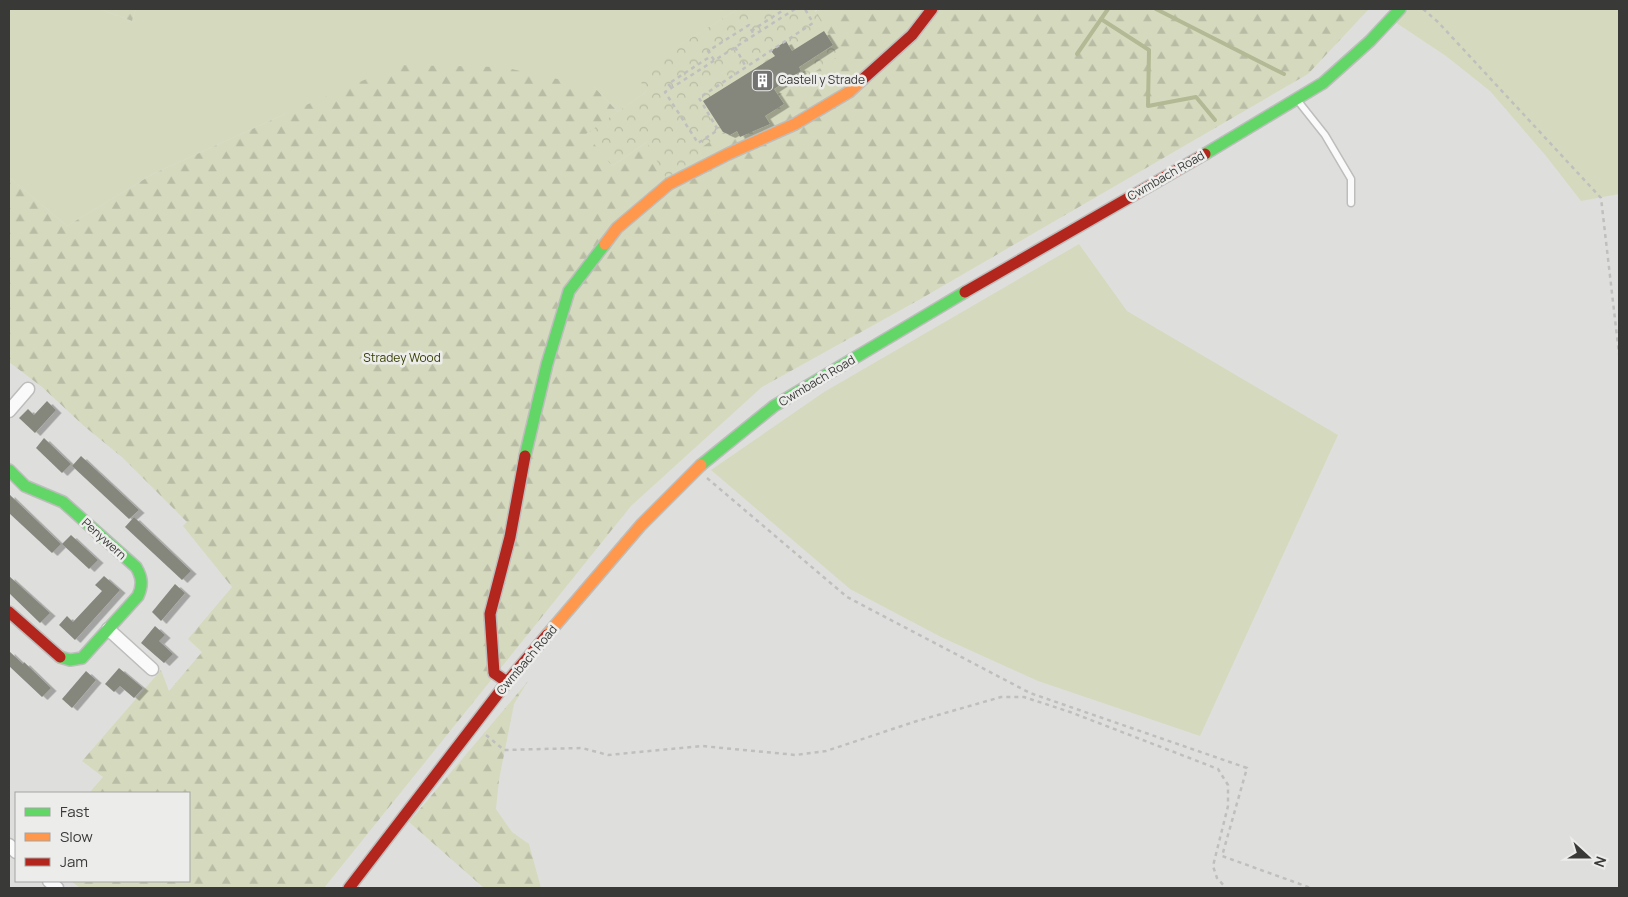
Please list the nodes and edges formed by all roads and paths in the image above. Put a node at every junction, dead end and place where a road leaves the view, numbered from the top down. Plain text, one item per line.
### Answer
1 (785, 9) edge
2 (795, 9) edge
3 (805, 9) edge
4 (932, 9) edge
5 (1400, 9) edge
6 (1423, 9) edge
7 (751, 30) junction
8 (754, 35) junction
9 (735, 47) junction
10 (711, 56) junction
11 (714, 60) junction
12 (746, 67) junction
13 (672, 88) junction
14 (1297, 99) junction
15 (1351, 203) dead end
16 (1619, 354) edge
17 (28, 389) dead end
18 (9, 412) edge
19 (696, 469) junction
20 (9, 470) edge
21 (9, 612) edge
22 (108, 629) junction
23 (152, 669) dead end
24 (507, 682) junction
25 (474, 725) junction
26 (349, 888) edge
27 (1226, 888) edge
28 (1312, 888) edge

1 - 7 path
2 - 8 path
3 - 12 path
4 - 24 main road
5 - 14 main road, Cwmbach Road
6 - 16 path
7 - 8 path
7 - 10 path
8 - 9 path
9 - 11 path
9 - 12 path
10 - 11 path
10 - 13 path
11 - 13 path
12 - 13 path
14 - 15 lane
14 - 19 main road, Cwmbach Road
17 - 18 street
19 - 24 main road, Cwmbach Road
19 - 28 path
20 - 22 main road, Penywern
21 - 22 main road, Penywern
22 - 23 street
24 - 25 main road, Cwmbach Road
25 - 26 main road, Cwmbach Road
25 - 27 path

